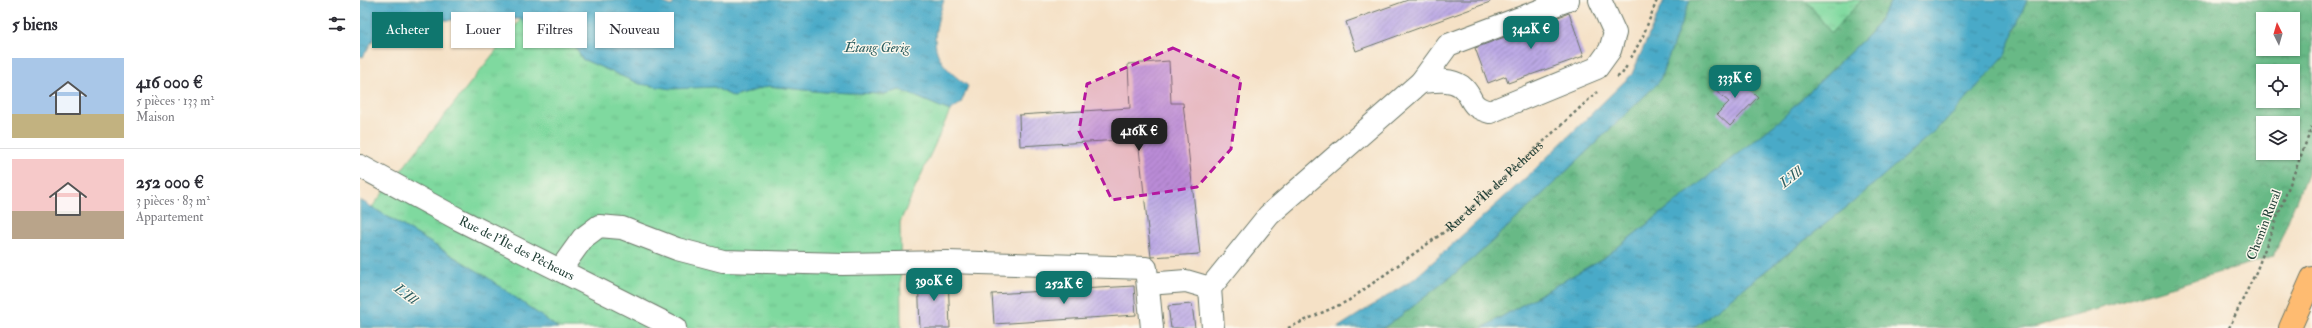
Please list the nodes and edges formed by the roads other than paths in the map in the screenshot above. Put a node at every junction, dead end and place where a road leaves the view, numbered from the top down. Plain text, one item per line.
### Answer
1 (1568, 0) edge
2 (1600, 0) edge
3 (1421, 82) junction
4 (360, 166) edge
5 (560, 270) junction
6 (2312, 278) edge
7 (1148, 284) junction
8 (1210, 288) junction
9 (675, 328) edge
10 (1152, 328) edge
11 (1213, 328) edge
12 (2290, 328) edge

1 - 3 street
2 - 3 street
3 - 8 street
4 - 5 street, Rue de l'Île des Pêcheurs
5 - 7 street
5 - 9 street, Rue de l'Île des Pêcheurs
6 - 12 highway
7 - 8 street
7 - 10 street
8 - 11 street

